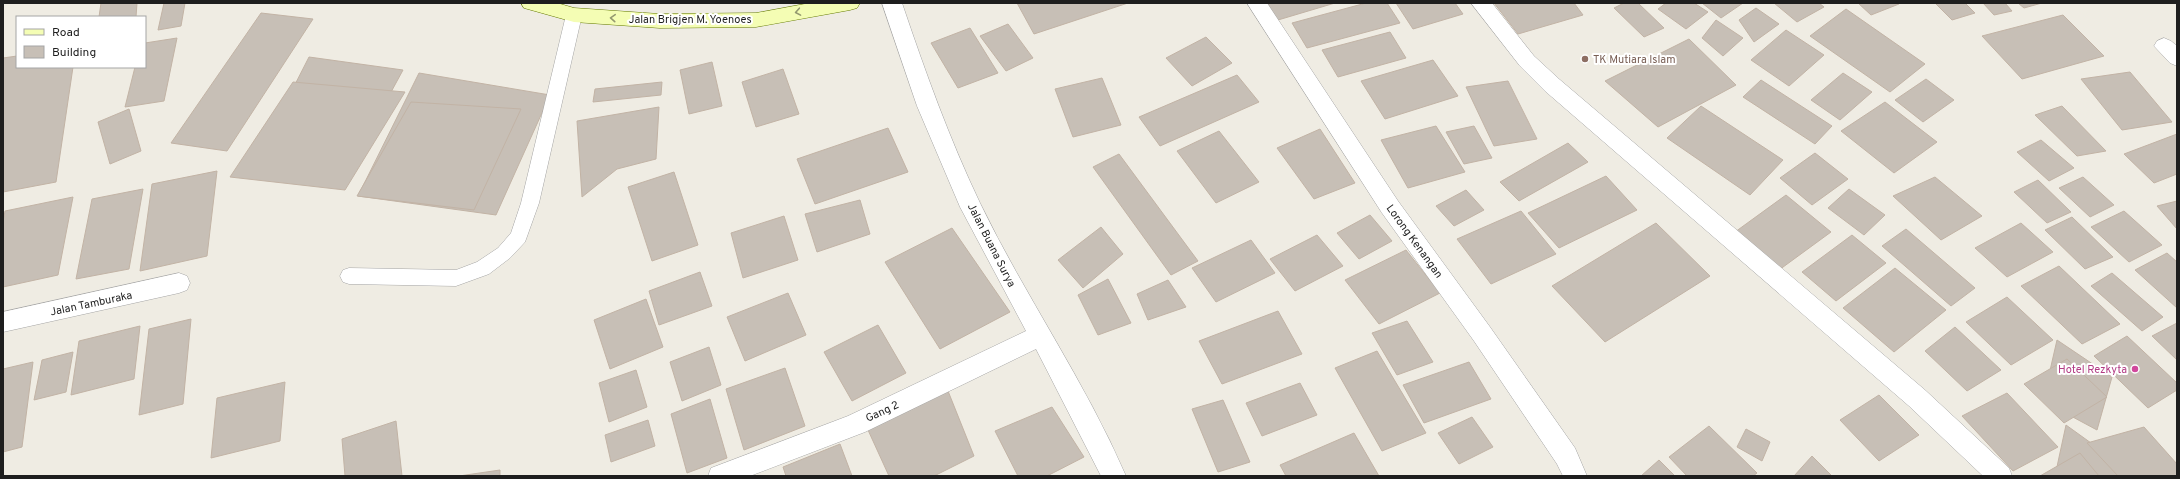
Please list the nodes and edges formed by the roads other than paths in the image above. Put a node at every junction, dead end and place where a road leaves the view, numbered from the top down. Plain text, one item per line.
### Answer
1 (531, 3) edge
2 (850, 3) edge
3 (892, 3) edge
4 (1257, 3) edge
5 (1481, 3) edge
6 (574, 15) junction
7 (348, 276) dead end
8 (179, 283) dead end
9 (3, 322) edge
10 (1040, 336) junction
11 (720, 476) edge
12 (1114, 476) edge
13 (1575, 476) edge
14 (2000, 476) edge

1 - 6 main road, Jalan Brigjen M. Yoenoes
2 -> 6 main road, Jalan Brigjen M. Yoenoes
3 - 10 street, Jalan Buana Surya
4 - 13 street, Lorong Kenangan
5 - 14 street
6 - 7 lane
8 - 9 street, Jalan Tamburaka
10 - 11 street, Gang 2
10 - 12 street, Jalan Buana Surya

